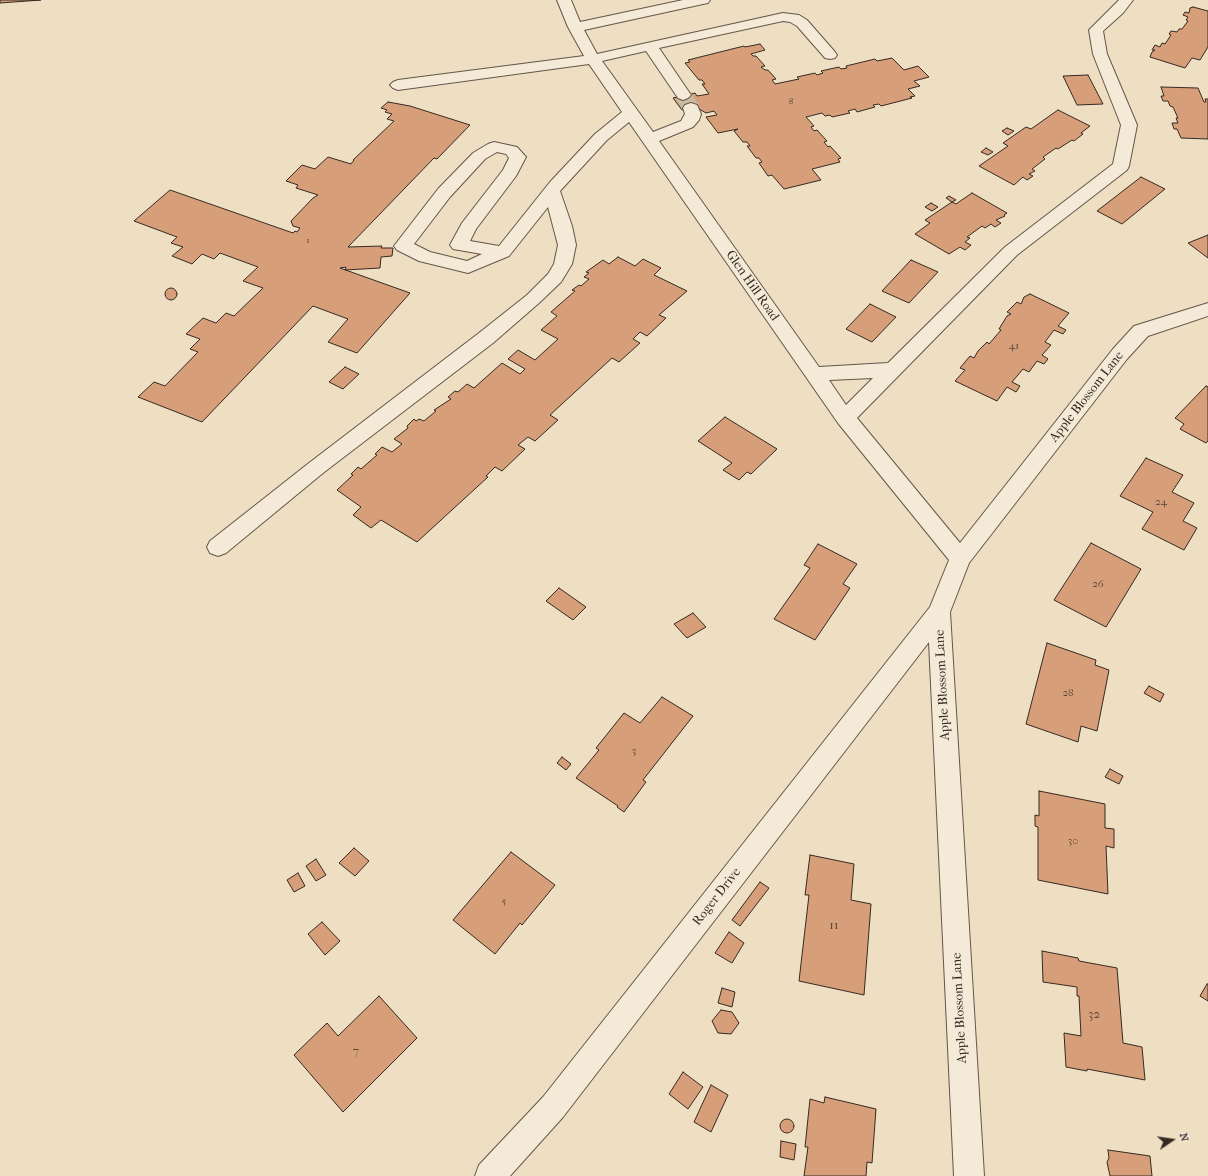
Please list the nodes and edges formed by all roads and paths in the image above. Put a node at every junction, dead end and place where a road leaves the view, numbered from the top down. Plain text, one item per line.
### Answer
1 (564, 0) edge
2 (631, 0) edge
3 (703, 0) edge
4 (1126, 0) edge
5 (638, 14) junction
6 (576, 27) junction
7 (650, 46) junction
8 (830, 55) dead end
9 (593, 59) junction
10 (398, 85) dead end
11 (631, 112) junction
12 (650, 139) junction
13 (552, 191) junction
14 (503, 252) junction
15 (1208, 309) edge
16 (892, 370) junction
17 (814, 374) junction
18 (845, 418) junction
19 (218, 547) dead end
20 (960, 559) junction
21 (939, 612) junction
22 (490, 1176) edge
23 (969, 1176) edge

1 - 6 street, Glen Hill Road
2 - 5 street
3 - 5 street
4 - 16 street
5 - 6 street
6 - 9 street, Glen Hill Road
7 - 8 street
7 - 9 street
7 - 12 street
9 - 10 street
9 - 11 street, Glen Hill Road
11 - 12 street, Glen Hill Road
11 - 13 street
12 - 17 street, Glen Hill Road
13 - 14 street
13 - 19 street
14 - 14 street
15 - 20 street, Apple Blossom Lane
16 - 17 street
16 - 18 street
17 - 18 street, Glen Hill Road
18 - 20 street, Glen Hill Road
20 - 21 street, Apple Blossom Lane
21 - 22 street, Roger Drive
21 - 23 street, Apple Blossom Lane

